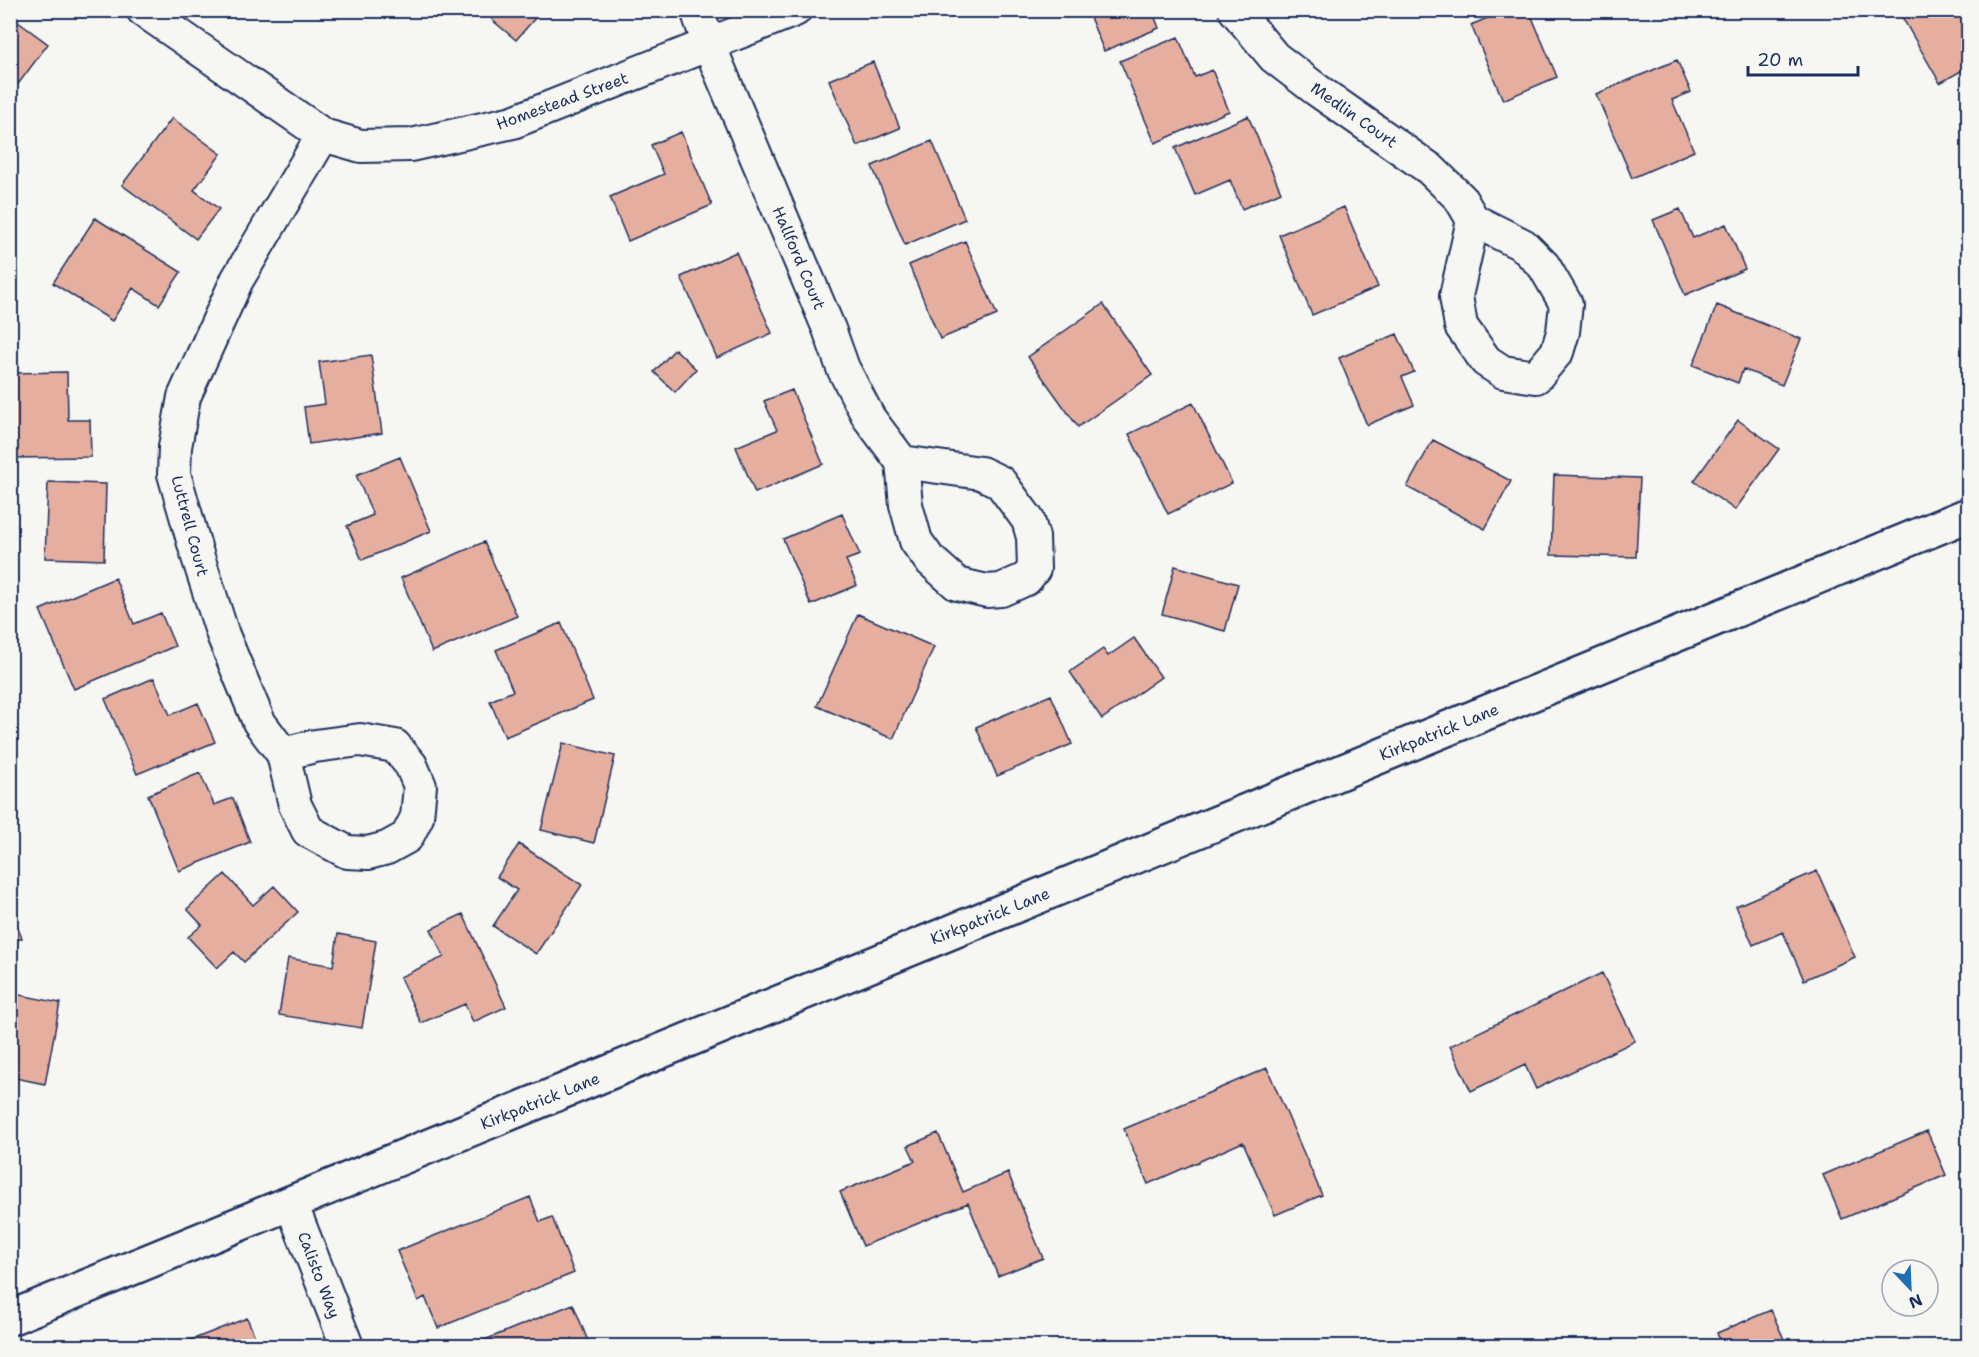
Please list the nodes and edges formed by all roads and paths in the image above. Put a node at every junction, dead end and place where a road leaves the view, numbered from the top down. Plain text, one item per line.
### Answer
1 (143, 10) edge
2 (697, 10) edge
3 (795, 10) edge
4 (1235, 10) edge
5 (709, 45) junction
6 (323, 135) junction
7 (1473, 220) junction
8 (902, 462) junction
9 (1968, 515) edge
10 (284, 754) junction
11 (291, 1203) junction
12 (10, 1318) edge
13 (347, 1347) edge

1 - 6 street, Homestead Street
2 - 5 street, Hallford Court
3 - 5 street, Homestead Street
4 - 7 street, Medlin Court
5 - 6 street, Homestead Street
5 - 8 street, Hallford Court
6 - 10 street, Luttrell Court
7 - 7 street
8 - 8 street
9 - 11 street, Kirkpatrick Lane
10 - 10 street, Luttrell Court
11 - 12 street, Kirkpatrick Lane
11 - 13 street, Calisto Way

